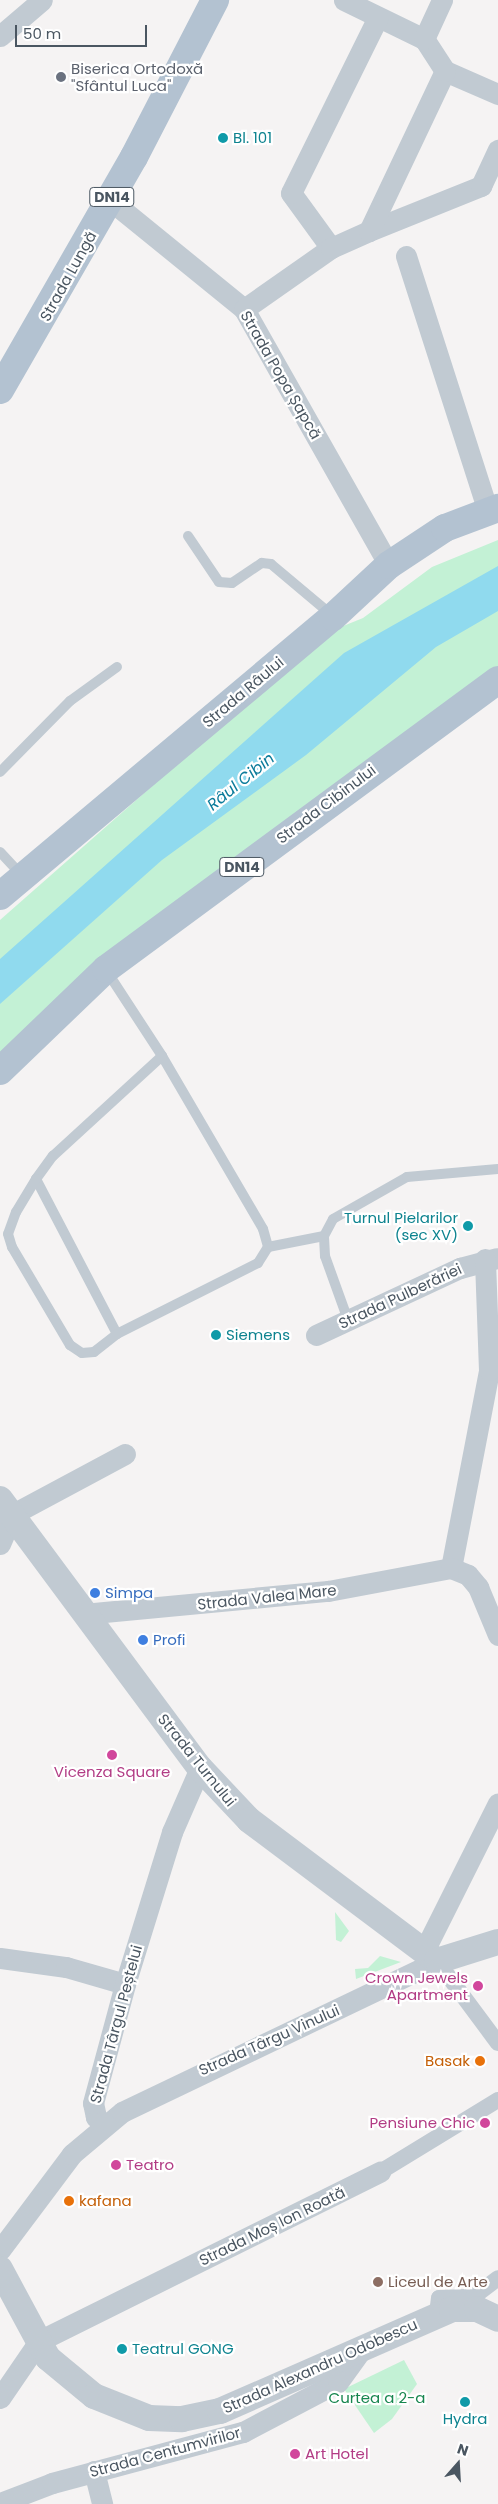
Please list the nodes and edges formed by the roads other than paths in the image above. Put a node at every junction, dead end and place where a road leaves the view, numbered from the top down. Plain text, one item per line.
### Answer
1 (42, 0) edge
2 (215, 0) edge
3 (344, 0) edge
4 (442, 0) edge
5 (378, 17) junction
6 (0, 36) edge
7 (424, 39) junction
8 (446, 72) junction
9 (498, 94) edge
10 (498, 150) edge
11 (490, 182) edge
12 (110, 200) junction
13 (370, 231) junction
14 (331, 248) junction
15 (406, 256) dead end
16 (244, 309) junction
17 (0, 390) edge
18 (493, 510) edge
19 (188, 536) dead end
20 (389, 564) junction
21 (333, 617) junction
22 (118, 668) dead end
23 (498, 680) edge
24 (0, 772) edge
25 (0, 852) edge
26 (23, 876) junction
27 (0, 896) edge
28 (106, 970) junction
29 (162, 1056) junction
30 (0, 1071) edge
31 (498, 1170) edge
32 (36, 1179) junction
33 (324, 1236) junction
34 (268, 1247) junction
35 (491, 1258) edge
36 (348, 1320) junction
37 (117, 1334) junction
38 (316, 1335) dead end
39 (124, 1454) dead end
40 (6, 1507) edge
41 (0, 1544) edge
42 (451, 1568) junction
43 (493, 1608) edge
44 (83, 1614) junction
45 (498, 1635) edge
46 (200, 1768) junction
47 (498, 1803) edge
48 (498, 1942) edge
49 (430, 1956) junction
50 (0, 1958) edge
51 (125, 1984) junction
52 (498, 2043) edge
53 (498, 2100) edge
54 (103, 2124) junction
55 (380, 2172) joint
56 (0, 2250) edge
57 (0, 2270) edge
58 (498, 2278) edge
59 (437, 2314) junction
60 (498, 2319) edge
61 (39, 2341) junction
62 (364, 2346) junction
63 (0, 2398) edge
64 (94, 2471) junction
65 (0, 2503) edge
66 (102, 2504) edge

1 - 6 street
2 - 12 main road, Strada Lungă / DN14
3 - 5 street
4 - 7 street
5 - 7 street
5 - 14 street
7 - 8 street
8 - 9 street
8 - 13 street
10 - 11 street
11 - 13 street
12 - 16 street, Strada Popa Șapcă
12 - 17 main road, Strada Lungă / DN14
13 - 14 street
14 - 16 street
15 - 18 street
16 - 20 street, Strada Popa Șapcă
18 - 20 main road, Strada Râului
19 - 21 lane
20 - 21 main road, Strada Râului
21 - 26 main road, Strada Râului
22 - 24 lane
23 - 28 main road, Strada Cibinului / DN14
25 - 26 lane
26 - 27 main road, Strada Râului
28 - 29 lane
28 - 30 main road, Strada Cibinului / DN14
29 - 32 lane
29 - 34 lane
31 - 33 lane
32 - 37 lane
32 - 37 lane
33 - 34 lane
33 - 36 lane
34 - 37 lane
35 - 36 street, Strada Pulberăriei
35 - 42 street
36 - 38 street, Strada Pulberăriei
39 - 40 street
40 - 41 street
40 - 44 street, Strada Turnului
42 - 43 street
42 - 44 street, Strada Valea Mare
43 - 45 street
44 - 46 street, Strada Turnului
46 - 49 street, Strada Turnului
46 - 51 street, Strada Târgul Peștelui
47 - 49 street
48 - 49 street
49 - 52 street, Strada Turnului
49 - 54 street, Strada Târgu Vinului
50 - 51 street
51 - 54 street, Strada Târgul Peștelui
53 - 55 street, Strada Moș Ion Roată
54 - 56 street, Strada Târgul Peștelui
55 - 61 street, Strada Moș Ion Roată
57 - 61 street, Strada Alexandru Odobescu
58 - 59 street
59 - 60 street, Strada Alexandru Odobescu
59 - 62 street, Strada Alexandru Odobescu
61 - 62 street, Strada Alexandru Odobescu
61 - 63 street
62 - 64 street, Strada Centumvirilor
64 - 65 street, Strada Centumvirilor
64 - 66 street

